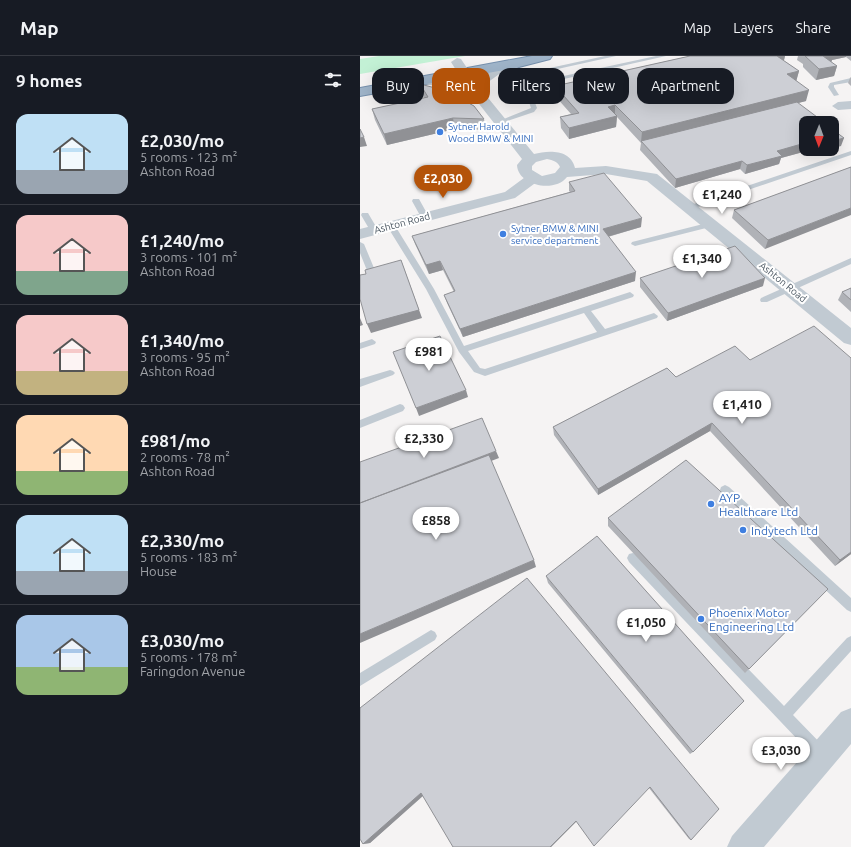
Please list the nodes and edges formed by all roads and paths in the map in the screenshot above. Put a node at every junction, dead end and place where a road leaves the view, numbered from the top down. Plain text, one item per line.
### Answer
1 (494, 56) edge
2 (546, 56) edge
3 (613, 56) edge
4 (663, 56) edge
5 (515, 64) junction
6 (626, 64) junction
7 (460, 67) junction
8 (557, 68) edge
9 (631, 69) edge
10 (490, 75) edge
11 (565, 78) edge
12 (424, 80) joint
13 (851, 80) edge
14 (360, 81) edge
15 (432, 81) edge
16 (372, 90) edge
17 (360, 92) edge
18 (837, 101) joint
19 (486, 104) edge
20 (533, 104) edge
21 (851, 105) edge
22 (499, 122) junction
23 (850, 153) dead end
24 (530, 159) junction
25 (565, 174) junction
26 (532, 178) junction
27 (416, 201) dead end
28 (689, 207) junction
29 (366, 215) dead end
30 (425, 217) junction
31 (711, 224) junction
32 (391, 226) junction
33 (374, 230) junction
34 (360, 234) edge
35 (360, 244) edge
36 (635, 244) dead end
37 (851, 261) edge
38 (370, 268) edge
39 (790, 288) junction
40 (630, 295) dead end
41 (764, 300) dead end
42 (586, 310) junction
43 (654, 316) dead end
44 (603, 333) junction
45 (851, 338) edge
46 (372, 342) dead end
47 (360, 346) edge
48 (462, 350) junction
49 (390, 373) dead end
50 (360, 383) edge
51 (400, 408) dead end
52 (360, 424) edge
53 (725, 490) dead end
54 (633, 558) edge
55 (851, 606) edge
56 (431, 636) dead end
57 (851, 642) edge
58 (360, 680) edge
59 (784, 715) junction
60 (851, 722) edge
61 (823, 756) junction
62 (743, 847) edge

1 - 7 highway
2 - 5 highway
3 - 8 lane
4 - 6 lane
5 - 7 highway
5 - 10 street
6 - 9 lane
6 - 11 lane
7 - 12 highway
7 - 14 highway
12 - 15 street
13 - 18 lane
16 - 17 highway
18 - 21 street
19 - 22 street
20 - 22 lane
22 - 24 street
23 - 28 lane
24 - 25 street
24 - 26 street
25 - 26 street, Ashton Road
25 - 28 street, Ashton Road
26 - 30 street, Ashton Road
27 - 30 lane
28 - 31 street, Ashton Road
29 - 33 lane
30 - 32 street, Ashton Road
31 - 36 lane
31 - 39 street, Ashton Road
32 - 33 street, Ashton Road
32 - 48 lane
33 - 34 street, Ashton Road
35 - 38 lane
37 - 39 lane
39 - 41 lane
39 - 45 street, Ashton Road
40 - 42 lane
42 - 44 lane
42 - 48 lane
43 - 44 lane
44 - 48 lane
46 - 47 lane
49 - 50 lane
51 - 52 lane
53 - 55 lane
54 - 59 lane
56 - 58 lane
57 - 59 lane
59 - 61 lane
60 - 61 street
61 - 62 street

